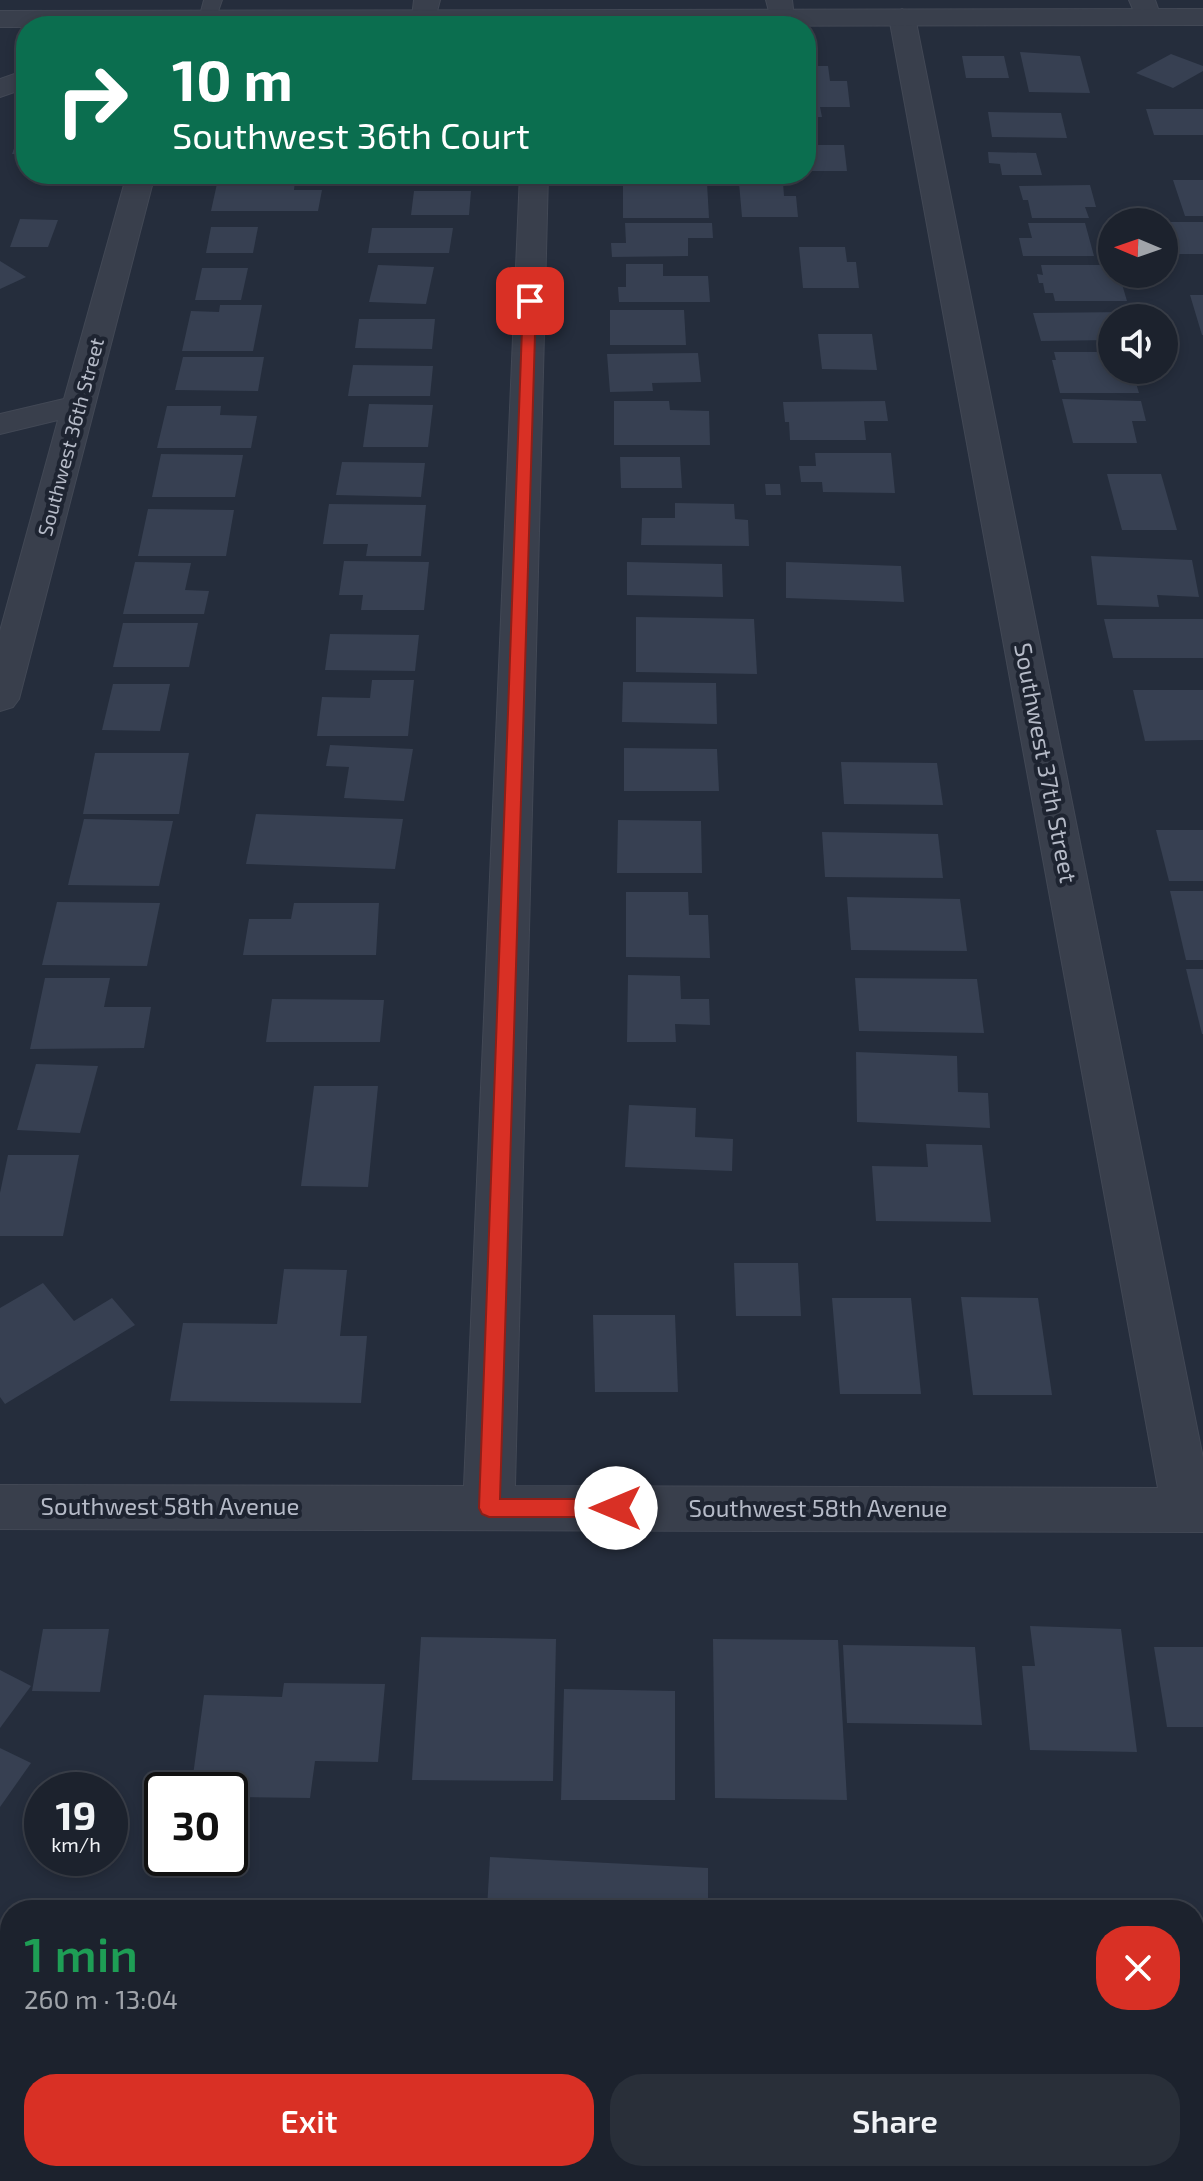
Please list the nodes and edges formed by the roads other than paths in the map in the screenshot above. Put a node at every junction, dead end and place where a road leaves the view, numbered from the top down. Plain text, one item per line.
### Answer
1 (426, 8) edge
2 (780, 8) edge
3 (1145, 8) edge
4 (210, 9) edge
5 (496, 16) edge
6 (632, 16) edge
7 (902, 17) junction
8 (1203, 17) edge
9 (138, 184) edge
10 (534, 184) edge
11 (81, 405) junction
12 (0, 424) edge
13 (0, 699) edge
14 (0, 1507) edge
15 (489, 1508) junction
16 (1196, 1510) edge

1 - 4 street
1 - 5 street
2 - 6 street
2 - 7 street
3 - 7 street
3 - 8 street
7 - 16 street, Southwest 37th Street
9 - 11 street, Southwest 36th Street
10 - 15 street
11 - 12 street
11 - 13 street, Southwest 36th Street
14 - 15 street, Southwest 58th Avenue
15 - 16 street, Southwest 58th Avenue

